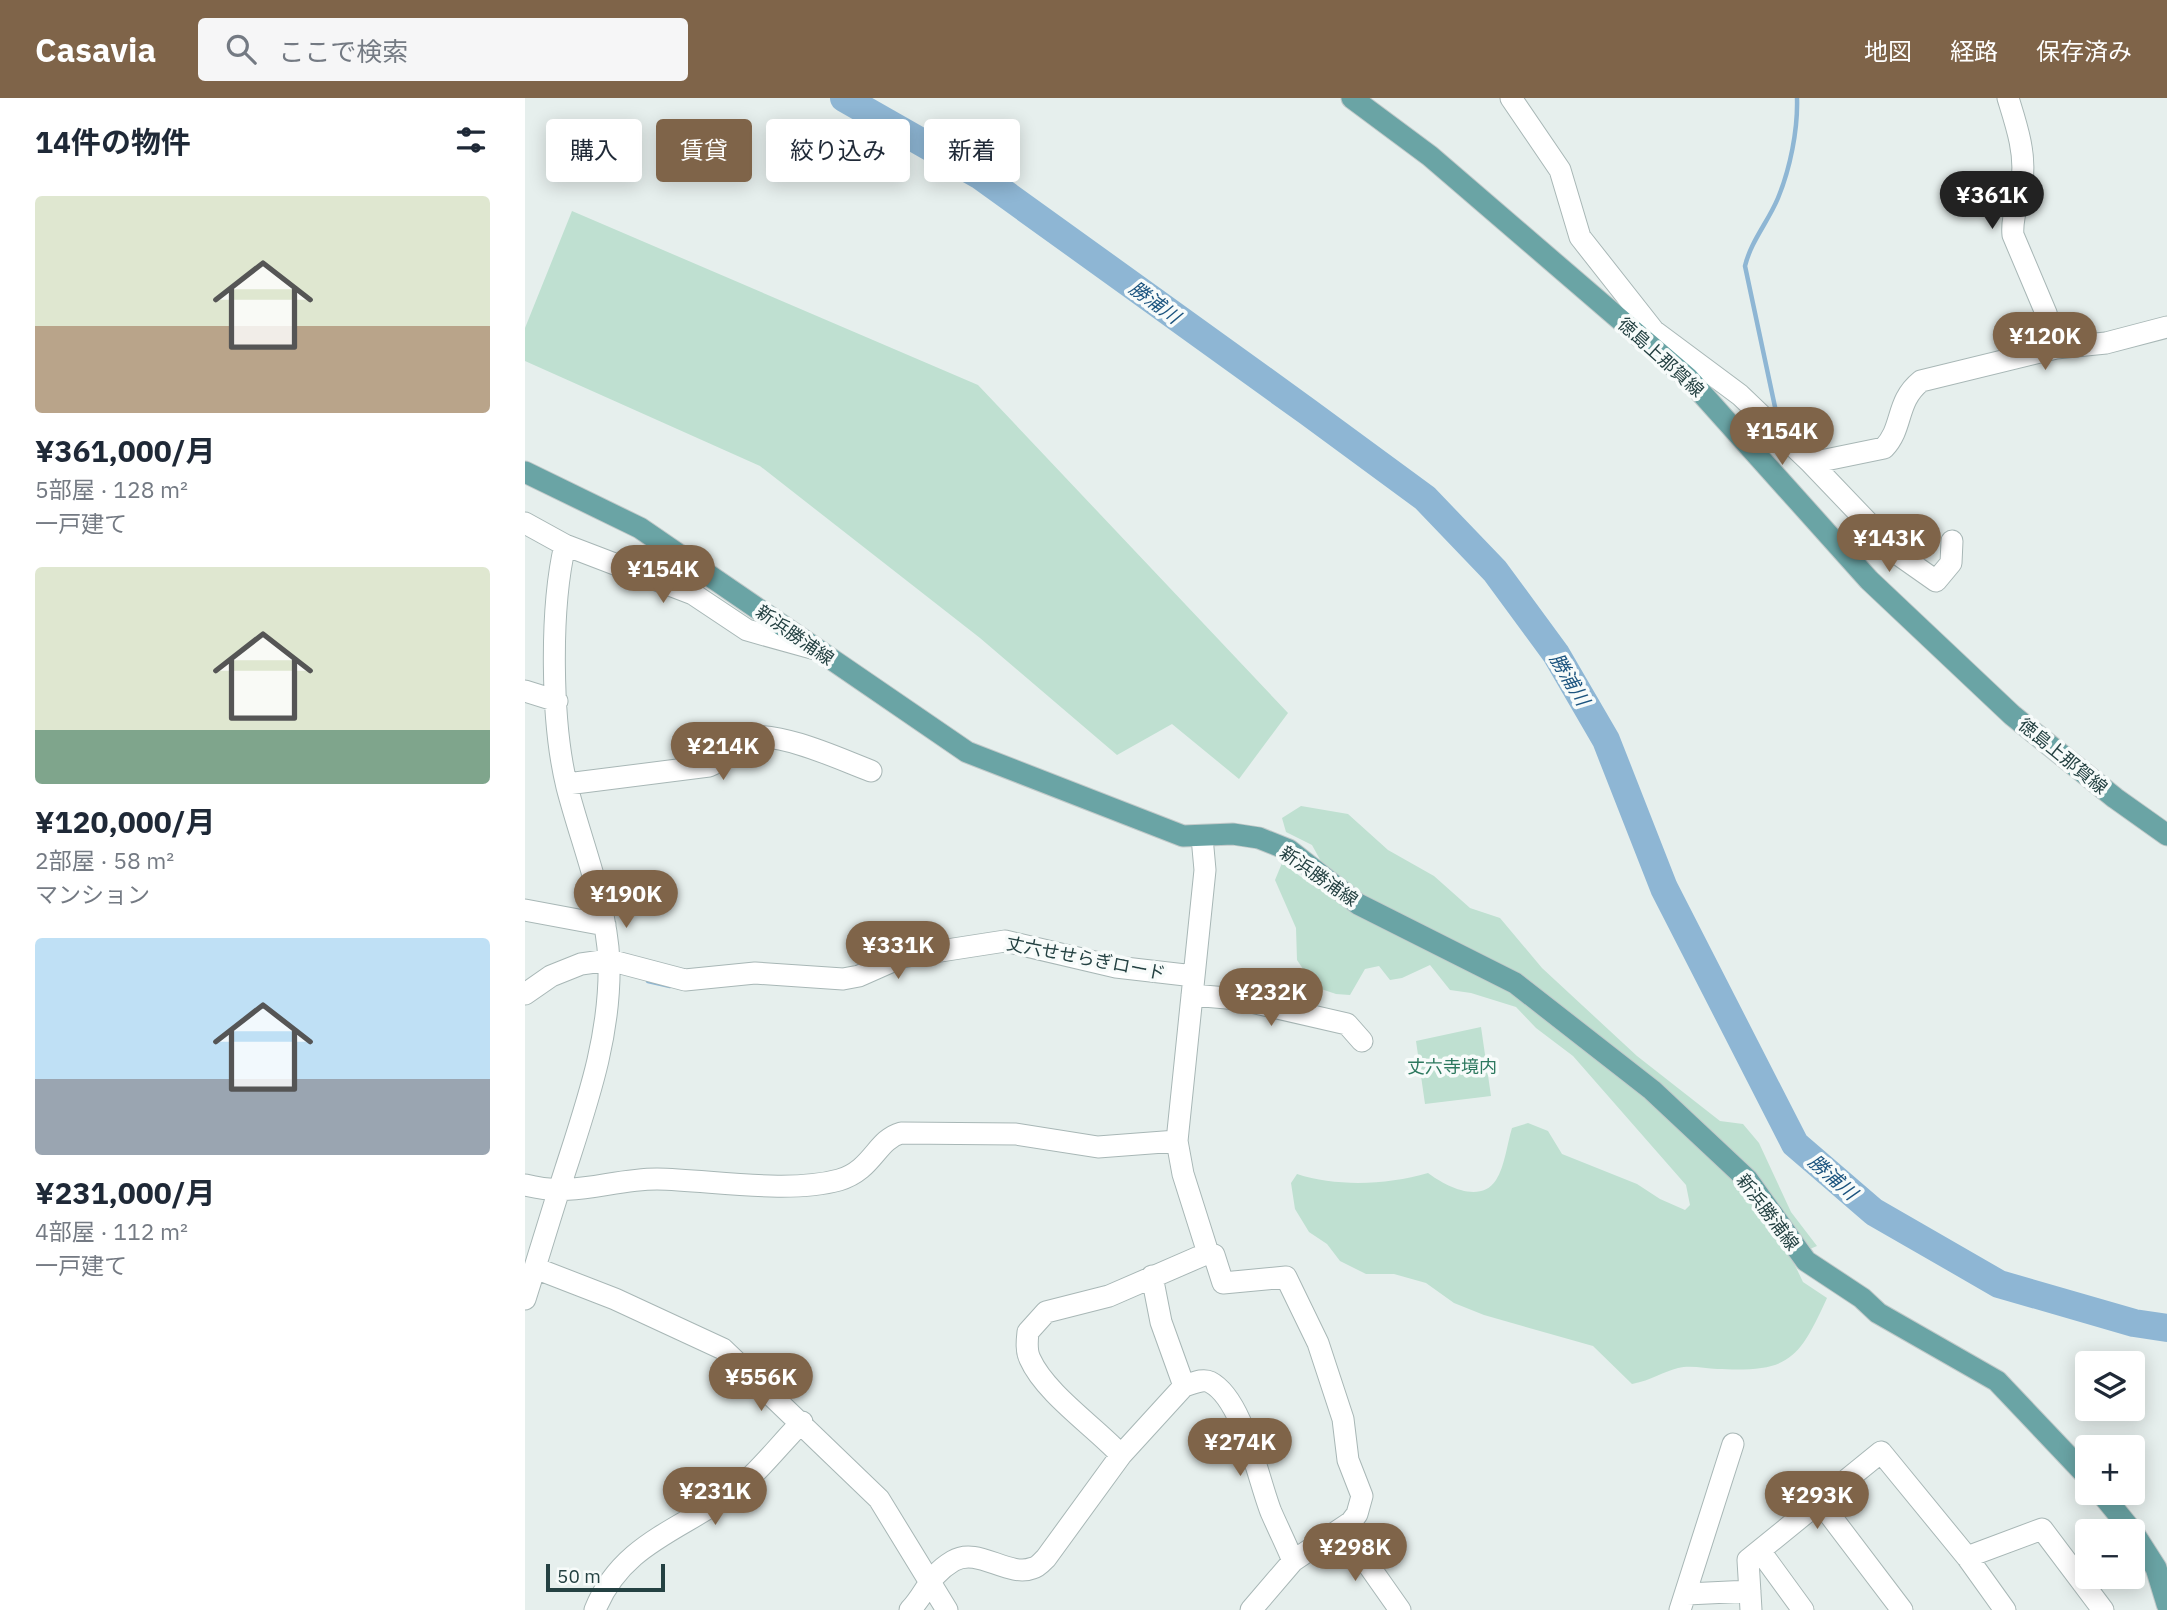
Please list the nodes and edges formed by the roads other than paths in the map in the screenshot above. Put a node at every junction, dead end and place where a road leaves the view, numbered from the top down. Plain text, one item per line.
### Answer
1 (1352, 98) edge
2 (1511, 98) edge
3 (2008, 98) edge
4 (2167, 327) edge
5 (1651, 337) junction
6 (2056, 348) junction
7 (1811, 463) junction
8 (525, 472) edge
9 (525, 523) edge
10 (1952, 541) dead end
11 (565, 545) junction
12 (815, 649) junction
13 (525, 691) edge
14 (557, 701) junction
15 (871, 771) dead end
16 (567, 785) junction
17 (2167, 835) edge
18 (1202, 837) junction
19 (525, 911) edge
20 (605, 925) junction
21 (609, 960) junction
22 (1193, 986) junction
23 (525, 994) edge
24 (1361, 1041) dead end
25 (1177, 1141) junction
26 (525, 1185) edge
27 (559, 1190) junction
28 (1208, 1253) junction
29 (535, 1268) junction
30 (1152, 1276) junction
31 (525, 1299) edge
32 (1184, 1386) junction
33 (802, 1422) junction
34 (1733, 1444) dead end
35 (1121, 1455) junction
36 (2075, 1463) edge
37 (1820, 1502) junction
38 (2111, 1505) edge
39 (2122, 1519) edge
40 (1343, 1530) junction
41 (1760, 1550) junction
42 (2145, 1551) edge
43 (1967, 1557) junction
44 (1293, 1561) junction
45 (928, 1581) junction
46 (1751, 1601) edge
47 (1684, 1602) edge
48 (2167, 1604) edge
49 (595, 1610) edge
50 (910, 1610) edge
51 (947, 1610) edge
52 (1251, 1610) edge
53 (1399, 1610) edge
54 (1804, 1610) edge
55 (1902, 1610) edge
56 (2005, 1610) edge
57 (2103, 1610) edge

1 - 5 main road, 徳島上那賀線
2 - 5 street
3 - 6 street
4 - 6 street
5 - 7 street
5 - 17 main road, 徳島上那賀線
6 - 7 street
7 - 10 street
8 - 12 main road, 新浜勝浦線
9 - 11 street
11 - 12 street
11 - 14 street
12 - 18 main road, 新浜勝浦線
13 - 14 street
14 - 16 street
15 - 16 street
16 - 20 street
18 - 22 street
18 - 36 main road, 新浜勝浦線
19 - 20 street
20 - 21 street
21 - 22 street, 丈六せせらぎロード
21 - 23 street
21 - 27 street
22 - 24 street, 丈六せせらぎロード
22 - 25 street
25 - 27 street
25 - 28 street
26 - 27 street
27 - 29 street
28 - 30 street
28 - 40 street
29 - 31 street
29 - 33 street
30 - 32 street
30 - 35 street
32 - 35 street
32 - 44 street
33 - 45 street
33 - 49 street
34 - 47 street
35 - 45 street
37 - 41 street
37 - 43 street
37 - 55 street
38 - 39 main road
40 - 44 street
40 - 53 street
41 - 46 street
41 - 54 street
42 - 48 main road
43 - 56 street
43 - 57 street
44 - 52 street
45 - 50 street
45 - 51 street
46 - 47 street

